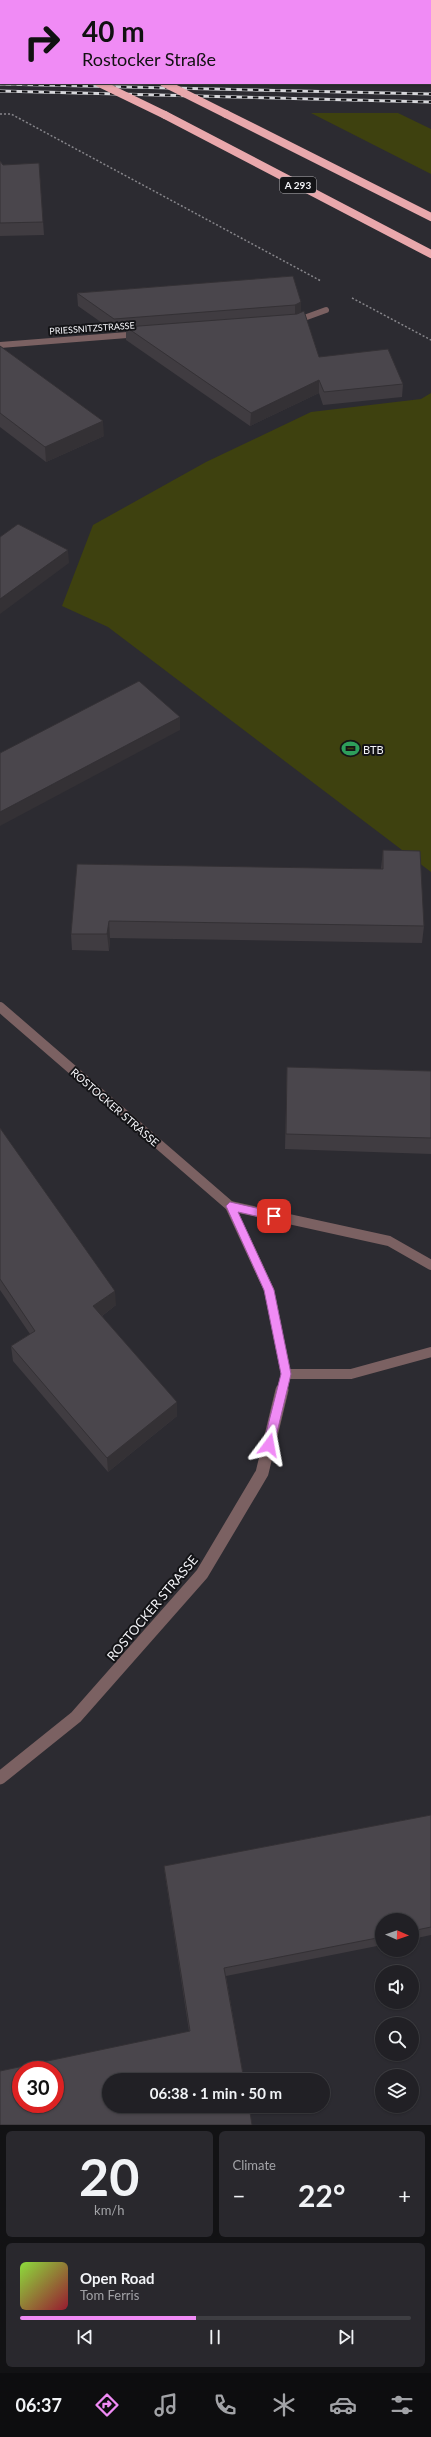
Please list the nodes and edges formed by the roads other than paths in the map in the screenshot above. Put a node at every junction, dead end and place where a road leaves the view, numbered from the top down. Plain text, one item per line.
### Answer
1 (101, 84) edge
2 (166, 84) edge
3 (431, 217) edge
4 (431, 254) edge
5 (326, 310) dead end
6 (288, 322) edge
7 (148, 333) edge
8 (0, 345) edge
9 (0, 1007) edge
10 (230, 1206) junction
11 (431, 1265) edge
12 (431, 1352) edge
13 (286, 1374) junction
14 (0, 1778) edge

1 - 4 highway, A 293, bridge
2 - 3 highway, A 293, bridge
5 - 6 street
7 - 8 street, PRIESSNITZSTRASSE
9 - 10 street, ROSTOCKER STRASSE
10 - 11 street, ROSTOCKER STRASSE
10 - 13 street, ROSTOCKER STRASSE
12 - 13 street
13 - 14 street, ROSTOCKER STRASSE

